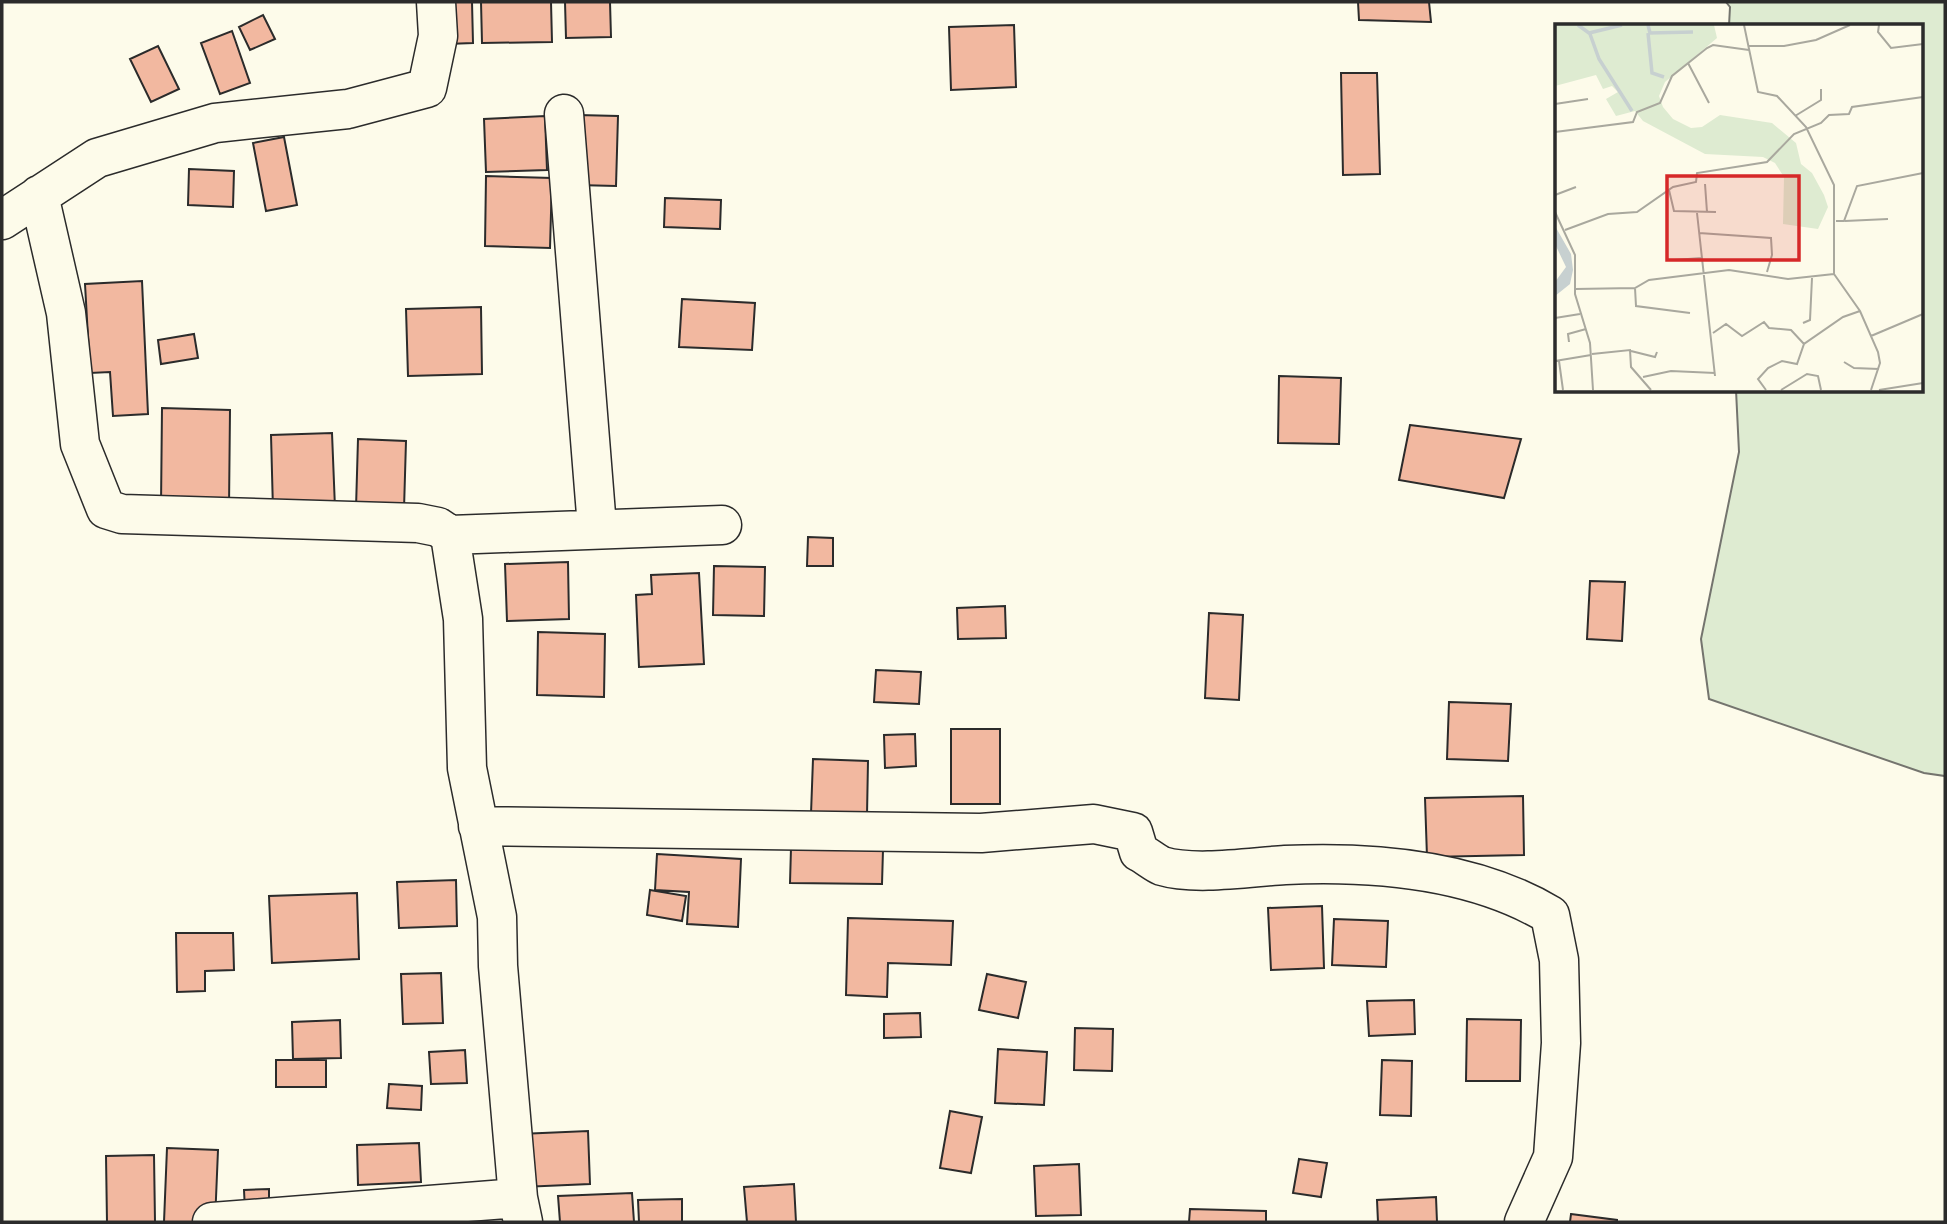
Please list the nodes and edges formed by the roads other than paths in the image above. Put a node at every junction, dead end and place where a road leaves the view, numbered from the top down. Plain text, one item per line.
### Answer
1 (436, 2) edge
2 (564, 114) dead end
3 (39, 195) junction
4 (2, 220) edge
5 (722, 525) dead end
6 (597, 527) junction
7 (450, 535) junction
8 (478, 826) junction
9 (521, 1210) edge
10 (212, 1222) edge
11 (1524, 1222) edge

1 - 3 street
2 - 6 street
3 - 4 street
3 - 7 street
5 - 6 street
6 - 7 street
7 - 8 street
8 - 9 street
8 - 11 street
9 - 10 street

